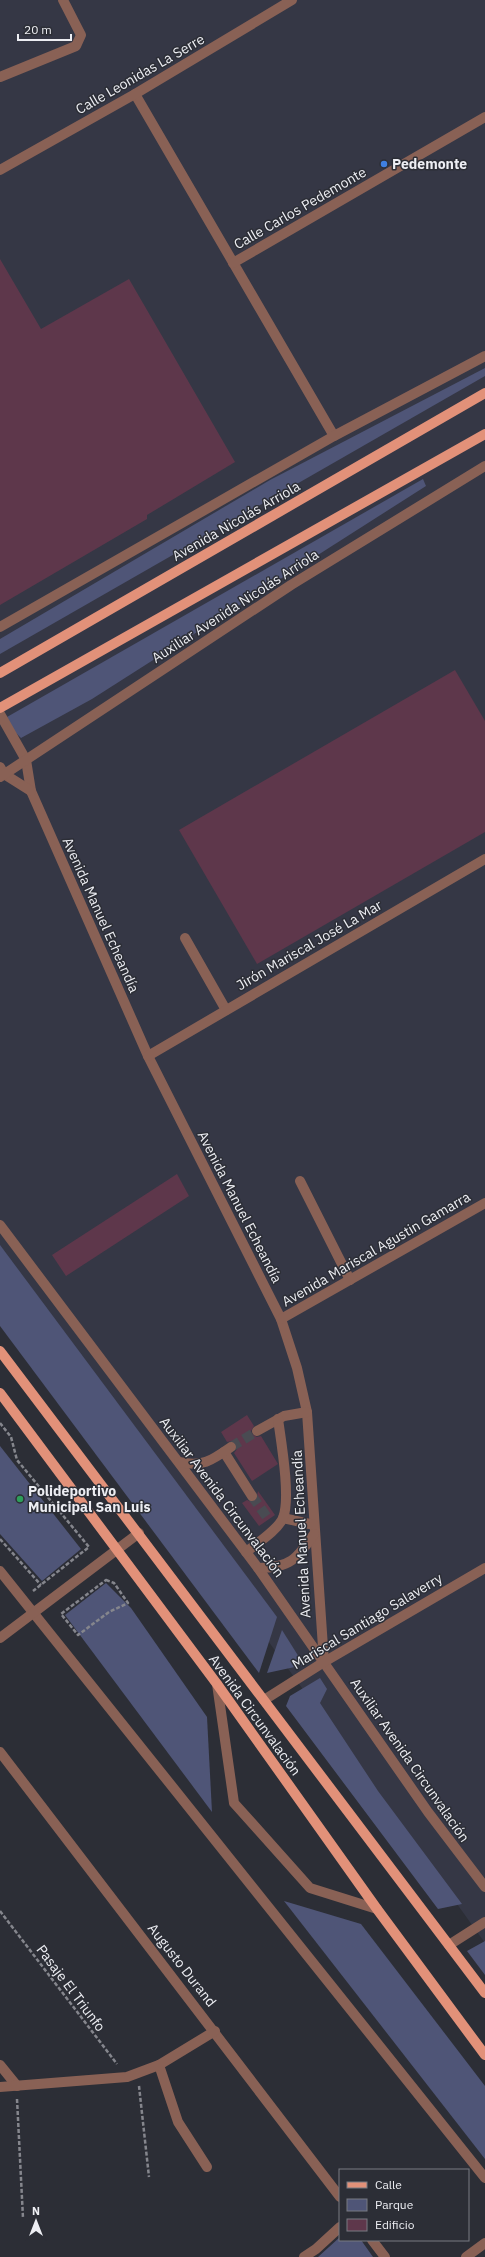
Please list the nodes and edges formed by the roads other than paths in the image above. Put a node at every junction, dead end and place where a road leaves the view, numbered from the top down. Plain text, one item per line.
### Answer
1 (63, 0) edge
2 (292, 0) edge
3 (0, 77) edge
4 (135, 94) junction
5 (485, 117) edge
6 (0, 170) edge
7 (233, 263) junction
8 (485, 356) edge
9 (485, 393) edge
10 (485, 434) edge
11 (334, 436) junction
12 (485, 466) edge
13 (0, 627) edge
14 (0, 673) edge
15 (0, 708) edge
16 (0, 714) edge
17 (26, 760) junction
18 (1, 773) edge
19 (31, 792) junction
20 (485, 859) edge
21 (185, 938) dead end
22 (226, 1010) junction
23 (148, 1056) junction
24 (300, 1181) dead end
25 (485, 1203) edge
26 (0, 1225) edge
27 (350, 1280) junction
28 (281, 1319) junction
29 (0, 1351) edge
30 (0, 1393) edge
31 (307, 1412) junction
32 (278, 1419) junction
33 (257, 1431) tunnel mouth
34 (179, 1462) junction
35 (252, 1496) tunnel mouth
36 (283, 1518) junction
37 (269, 1520) tunnel mouth
38 (273, 1529) junction
39 (314, 1530) junction
40 (139, 1533) junction
41 (117, 1549) junction
42 (246, 1552) junction
43 (258, 1568) junction
44 (485, 1568) edge
45 (0, 1571) edge
46 (34, 1612) junction
47 (0, 1638) edge
48 (324, 1662) junction
49 (217, 1684) junction
50 (264, 1700) junction
51 (0, 1752) edge
52 (485, 1887) edge
53 (376, 1909) junction
54 (485, 1922) edge
55 (449, 1944) junction
56 (485, 1993) edge
57 (215, 2031) junction
58 (485, 2055) edge
59 (0, 2065) edge
60 (159, 2066) junction
61 (16, 2086) junction
62 (0, 2088) edge
63 (207, 2167) dead end
64 (485, 2178) edge
65 (339, 2196) edge
66 (339, 2227) edge
67 (373, 2241) edge
68 (485, 2244) edge
69 (304, 2257) edge
70 (384, 2257) edge
71 (466, 2257) edge

1 - 3 street
2 - 4 street, Calle Leonidas La Serre
4 - 6 street, Calle Leonidas La Serre
4 - 7 street
5 - 7 street, Calle Carlos Pedemonte
7 - 11 street
8 - 11 street
9 - 14 main road, Avenida Nicolás Arriola
10 - 15 main road
11 - 13 street
12 - 17 street, Auxiliar Avenida Nicolás Arriola
16 - 17 street, Avenida Manuel Echeandía
17 - 18 street, Auxiliar Avenida Nicolás Arriola
17 - 19 street, Avenida Manuel Echeandía
18 - 19 street
19 - 23 street, Avenida Manuel Echeandía
20 - 22 street, Jirón Mariscal José La Mar
21 - 22 street
22 - 23 street, Jirón Mariscal José La Mar
23 - 28 street, Avenida Manuel Echeandía
24 - 27 street
25 - 27 street, Avenida Mariscal Agustin Gamarra
26 - 34 street, Auxiliar Avenida Circunvalación
27 - 28 street, Avenida Mariscal Agustin Gamarra
28 - 31 street, Avenida Manuel Echeandía
29 - 40 main road, Avenida Circunvalación
30 - 41 main road, Avenida Circunvalación
31 - 32 street
31 - 39 street, Avenida Manuel Echeandía
32 - 33 street
32 - 36 street
34 - 35 street
34 - 42 street, Auxiliar Avenida Circunvalación
36 - 38 street
36 - 39 street
37 - 38 street
38 - 42 street
39 - 43 street
39 - 48 street, Avenida Manuel Echeandía
40 - 41 street
40 - 50 main road, Avenida Circunvalación
41 - 46 street
41 - 49 main road, Avenida Circunvalación
42 - 43 street, Auxiliar Avenida Circunvalación
43 - 48 street, Auxiliar Avenida Circunvalación
44 - 48 street, Mariscal Santiago Salaverry
45 - 46 street
46 - 47 street
46 - 64 street
48 - 50 street, Mariscal Santiago Salaverry
48 - 52 street, Auxiliar Avenida Circunvalación
49 - 53 main road, Avenida Circunvalación
49 - 53 street
50 - 55 main road, Avenida Circunvalación
51 - 57 street, Augusto Durand
53 - 58 main road, Avenida Circunvalación
54 - 55 street
55 - 56 main road, Avenida Circunvalación
57 - 60 street
57 - 65 street, Augusto Durand
59 - 61 street
60 - 61 street
60 - 63 street
61 - 62 street
66 - 69 street
67 - 70 street
68 - 71 street

